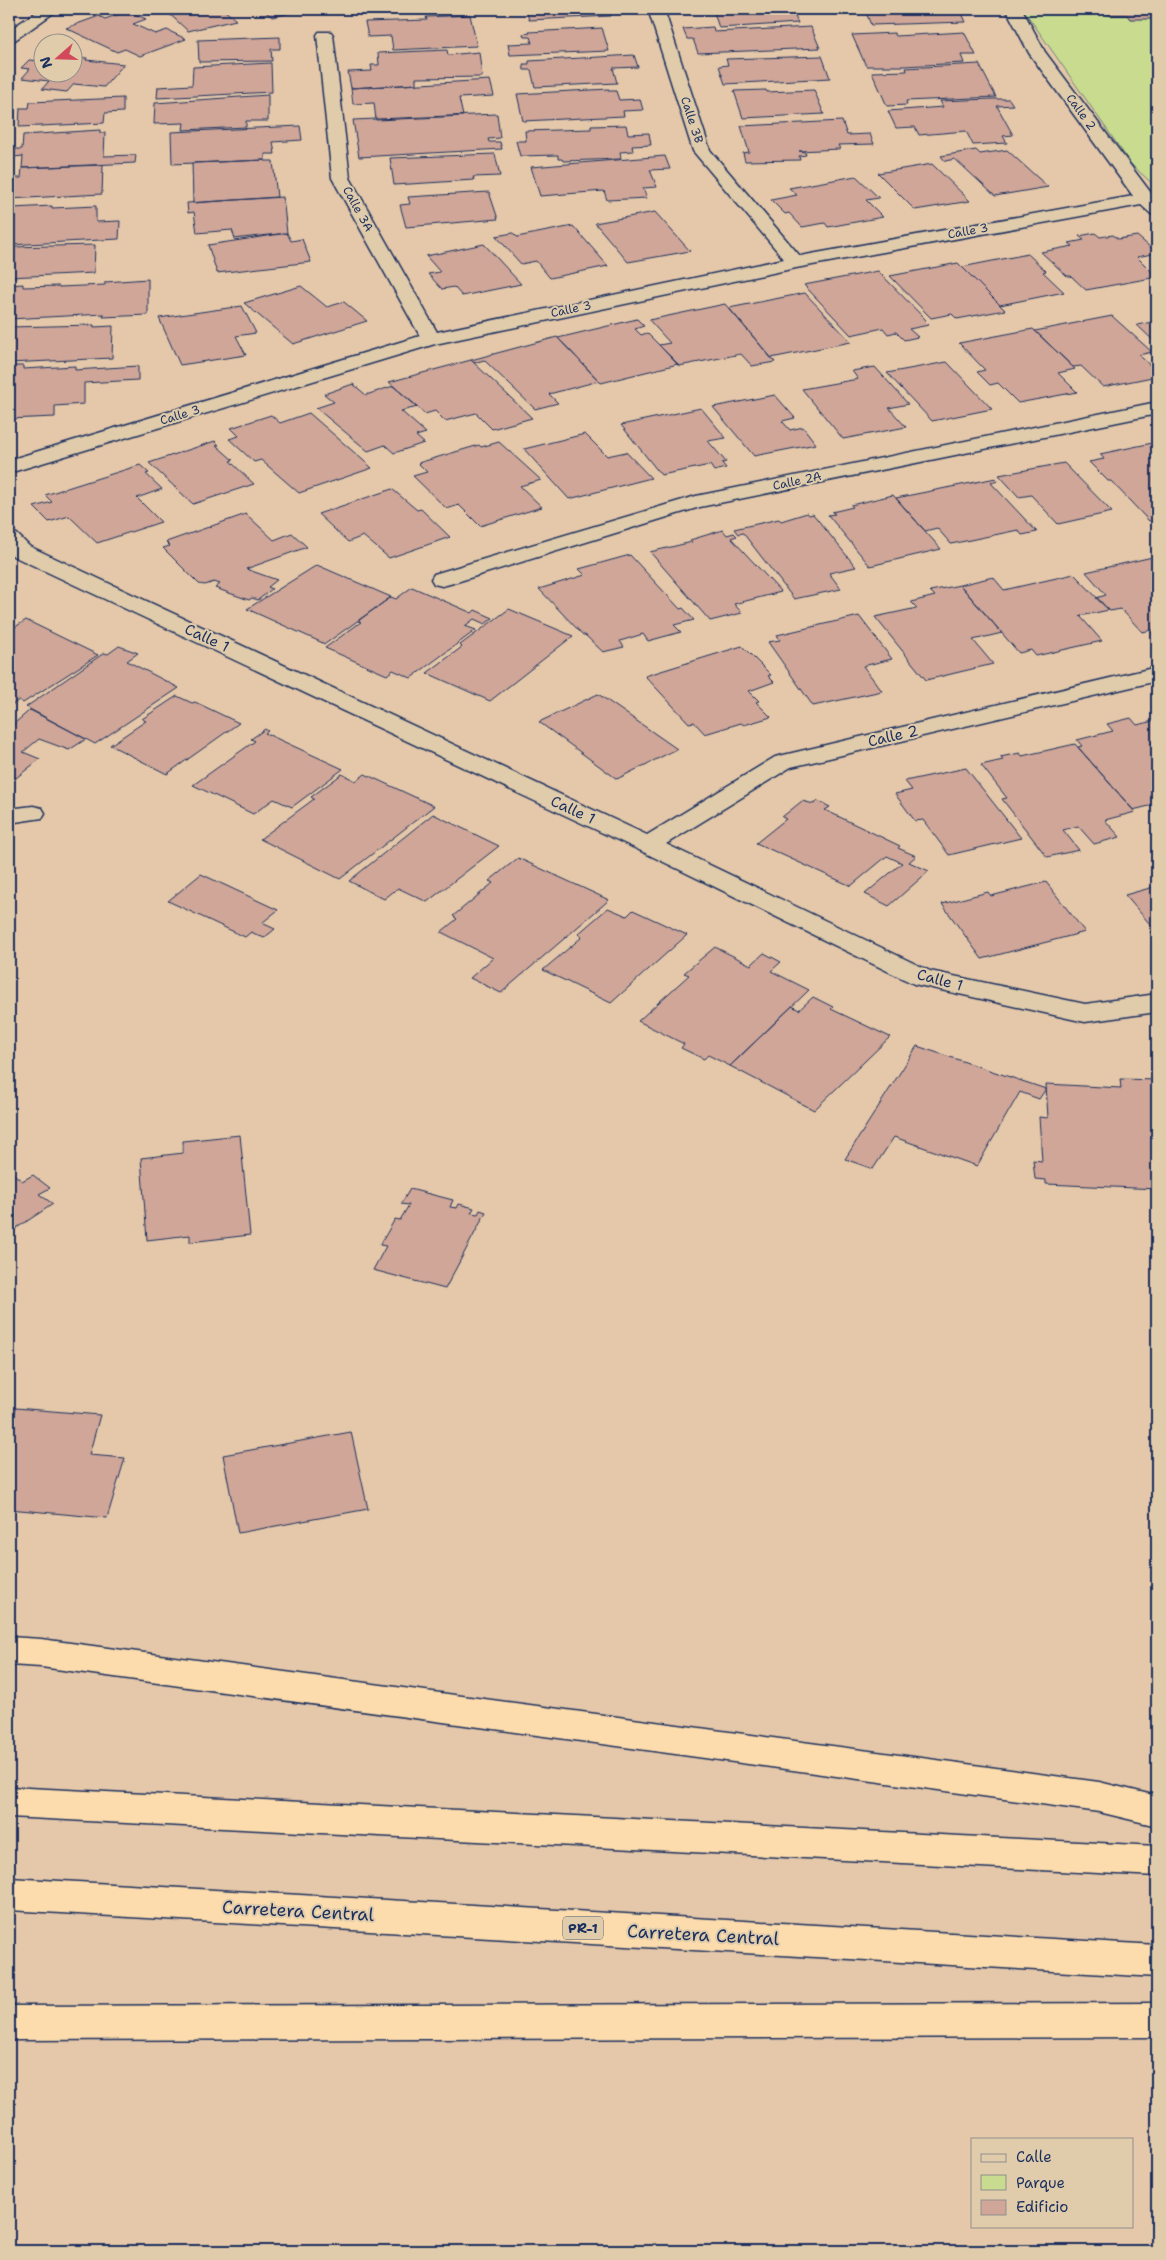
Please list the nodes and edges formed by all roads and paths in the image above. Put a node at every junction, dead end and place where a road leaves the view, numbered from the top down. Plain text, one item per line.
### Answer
1 (51, 9) edge
2 (656, 9) edge
3 (1014, 9) edge
4 (325, 35) dead end
5 (9, 37) edge
6 (1151, 205) edge
7 (796, 262) junction
8 (431, 338) junction
9 (1157, 408) edge
10 (9, 467) edge
11 (9, 539) edge
12 (442, 579) dead end
13 (1157, 674) edge
14 (33, 813) dead end
15 (9, 816) edge
16 (648, 845) junction
17 (1157, 1003) edge
18 (9, 1651) edge
19 (9, 1802) edge
20 (1157, 1811) edge
21 (1157, 1861) edge
22 (9, 1894) edge
23 (1157, 1961) edge
24 (1157, 2020) edge
25 (9, 2023) edge

1 - 5 street
2 - 7 street, Calle 3B
3 - 6 street, Calle 2
4 - 8 street, Calle 3A
6 - 7 street, Calle 3
7 - 8 street, Calle 3
8 - 10 street, Calle 3
9 - 12 street, Calle 2A
11 - 16 street, Calle 1
13 - 16 street, Calle 2
14 - 15 street
16 - 17 street, Calle 1
18 - 20 highway
19 - 21 highway
22 - 23 highway, Carretera Central / PR-1
24 - 25 highway

